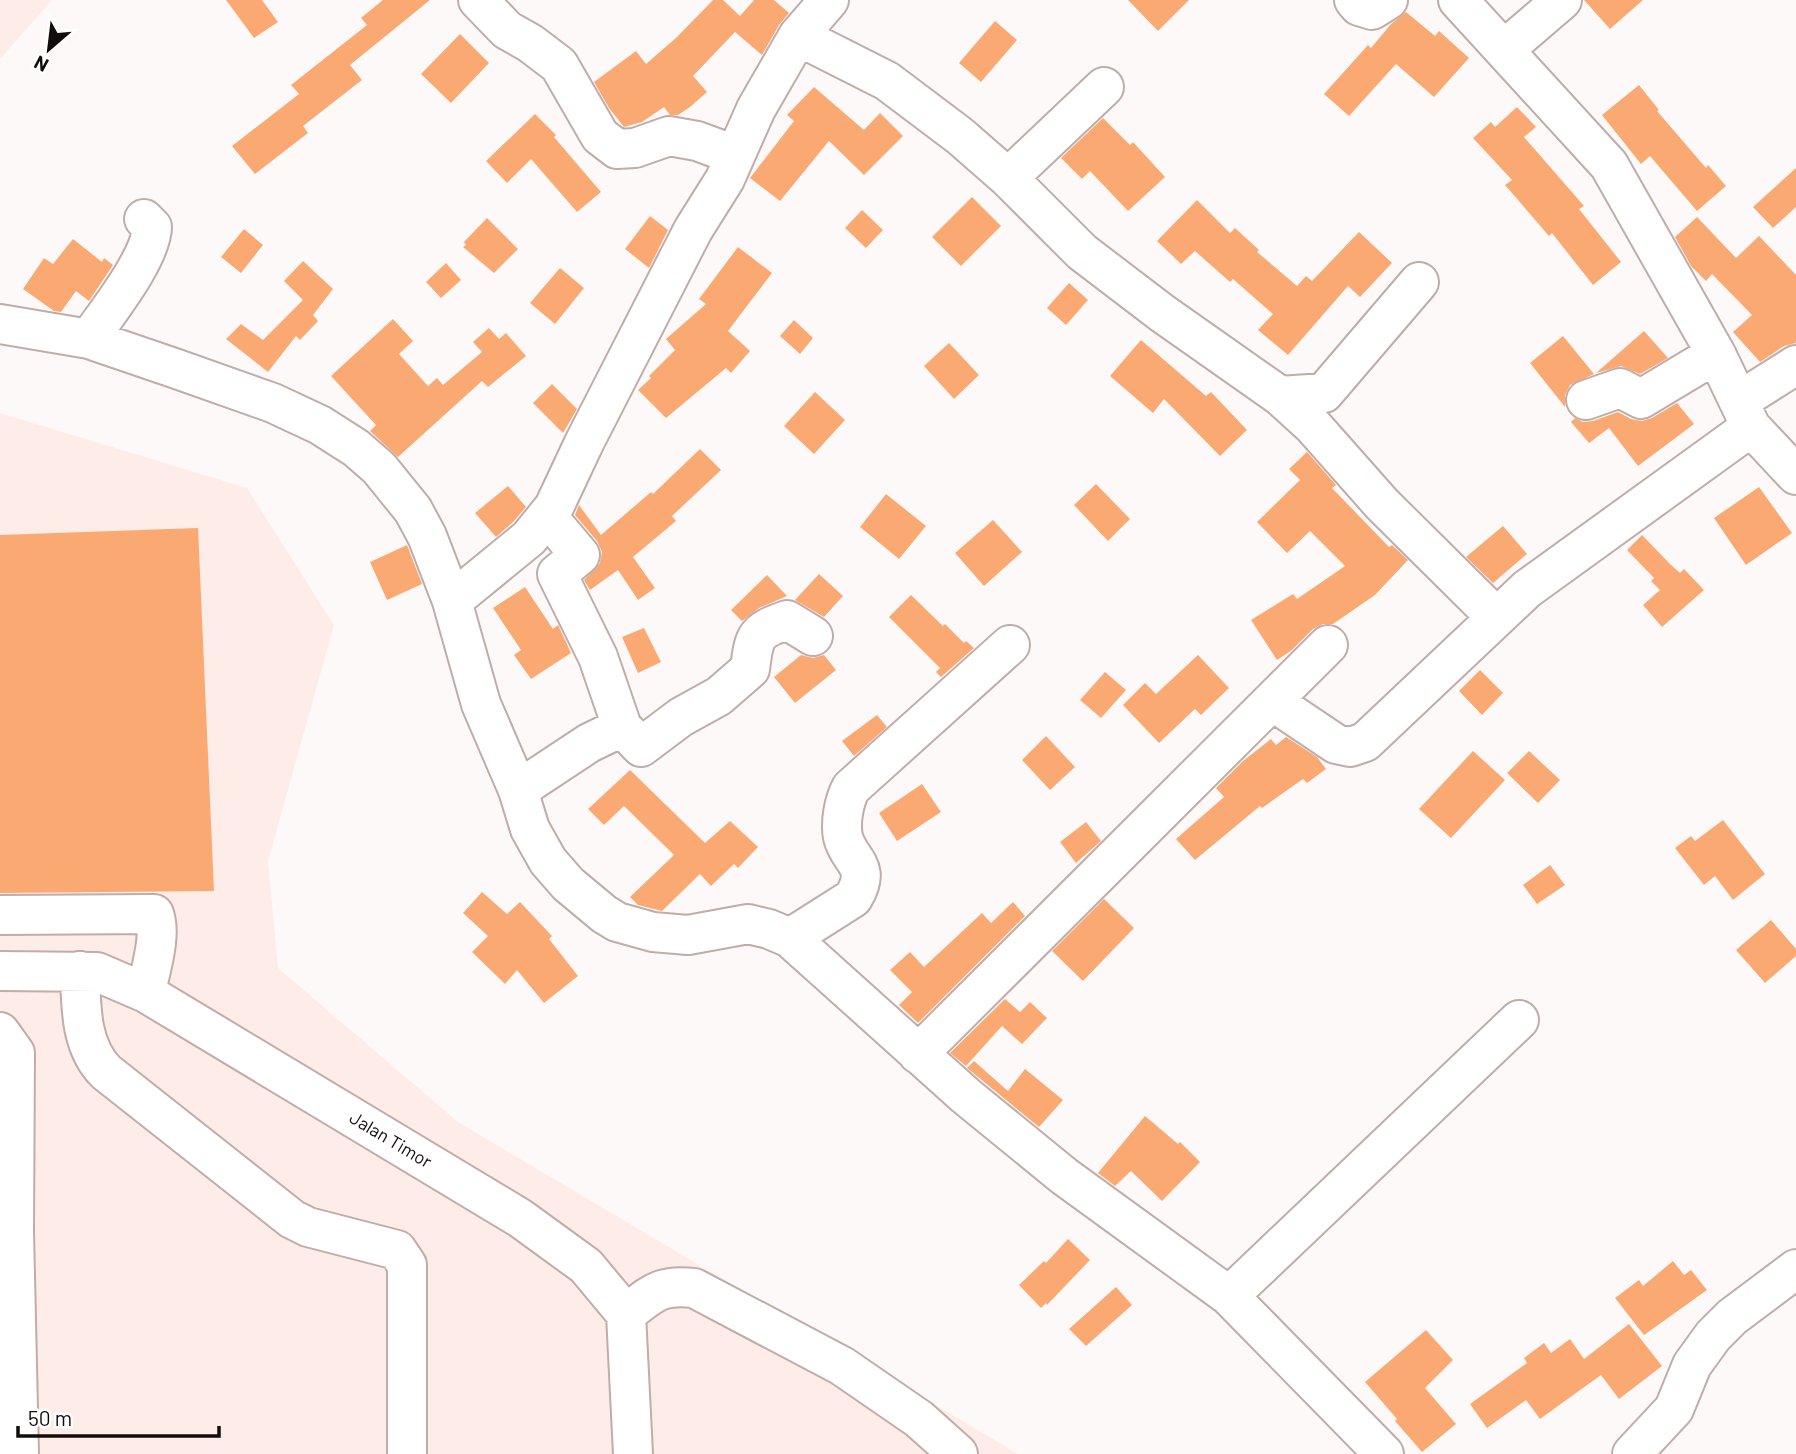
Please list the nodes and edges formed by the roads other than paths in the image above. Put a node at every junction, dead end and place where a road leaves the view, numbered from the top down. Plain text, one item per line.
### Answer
1 (478, 0) edge
2 (1354, 0) edge
3 (1388, 0) edge
4 (1458, 0) edge
5 (1562, 0) edge
6 (827, 1) edge
7 (798, 36) junction
8 (1504, 50) junction
9 (1104, 87) dead end
10 (735, 155) junction
11 (1008, 178) junction
12 (144, 219) dead end
13 (1419, 282) dead end
14 (0, 324) edge
15 (89, 339) junction
16 (1716, 354) junction
17 (1796, 365) edge
18 (1280, 396) junction
19 (1586, 400) dead end
20 (1745, 414) junction
21 (1796, 475) edge
22 (547, 516) junction
23 (452, 601) junction
24 (1496, 618) junction
25 (813, 636) dead end
26 (1010, 645) dead end
27 (1328, 645) dead end
28 (1272, 701) junction
29 (622, 727) junction
30 (518, 790) junction
31 (0, 915) edge
32 (790, 938) junction
33 (0, 971) edge
34 (80, 971) junction
35 (146, 993) junction
36 (1519, 1020) dead end
37 (0, 1032) edge
38 (918, 1054) junction
39 (7, 1123) edge
40 (7, 1231) edge
41 (1796, 1269) edge
42 (1229, 1296) junction
43 (626, 1314) junction
44 (8, 1338) edge
45 (19, 1454) edge
46 (407, 1454) edge
47 (634, 1454) edge
48 (958, 1454) edge
49 (1384, 1454) edge
50 (1632, 1454) edge

1 - 10 street
2 - 3 street
4 - 8 street
5 - 8 street
6 - 7 street
7 - 10 street
7 - 11 street
8 - 16 street
9 - 11 street
10 - 22 street
11 - 18 street
12 - 15 street
13 - 18 street
14 - 15 street
15 - 23 street
16 - 19 street
16 - 20 street
17 - 20 street
18 - 24 street
20 - 21 street
20 - 24 street
22 - 23 street
22 - 29 street
23 - 30 street
24 - 28 street
25 - 29 street
26 - 32 street
27 - 28 street
28 - 38 street
29 - 30 street
30 - 32 street
31 - 35 street
32 - 38 street
33 - 34 street, Jalan Timor
34 - 35 street, Jalan Timor
34 - 46 street
35 - 43 street, Jalan Timor
36 - 42 street
37 - 39 street
38 - 42 street
39 - 40 street
40 - 44 street
41 - 50 street
42 - 49 street
43 - 47 street
43 - 48 street
44 - 45 street

